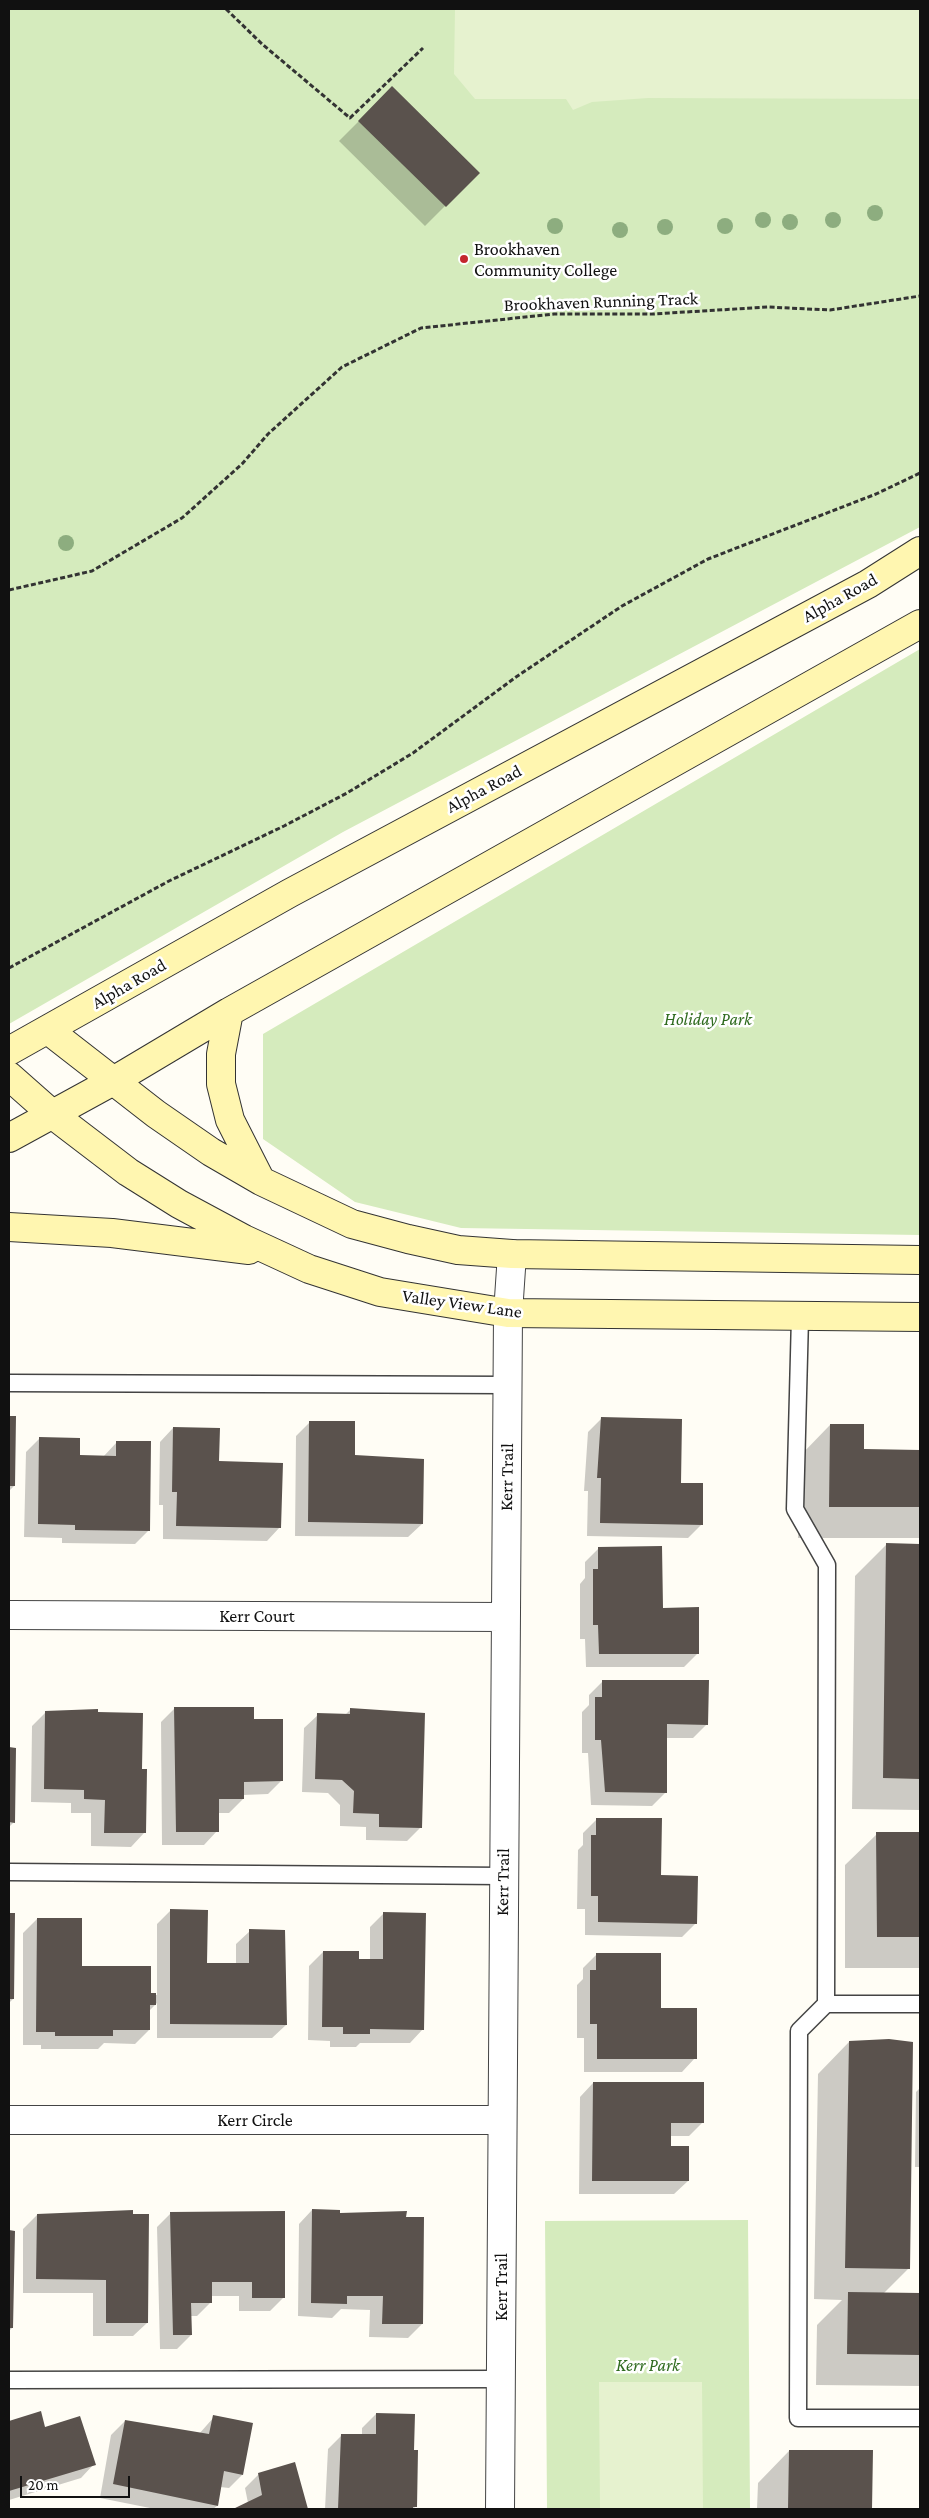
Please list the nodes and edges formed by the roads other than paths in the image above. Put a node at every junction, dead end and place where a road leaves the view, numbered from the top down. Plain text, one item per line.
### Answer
1 (920, 551) edge
2 (920, 624) edge
3 (229, 1012) junction
4 (48, 1030) junction
5 (9, 1051) edge
6 (9, 1076) edge
7 (115, 1080) junction
8 (52, 1114) junction
9 (9, 1138) edge
10 (261, 1182) junction
11 (9, 1227) edge
12 (512, 1254) junction
13 (278, 1255) junction
14 (920, 1260) edge
15 (508, 1313) junction
16 (800, 1317) junction
17 (920, 1317) edge
18 (9, 1383) edge
19 (507, 1385) junction
20 (9, 1616) edge
21 (505, 1617) junction
22 (9, 1872) edge
23 (503, 1876) junction
24 (826, 2004) junction
25 (920, 2004) edge
26 (9, 2120) edge
27 (501, 2120) junction
28 (501, 2379) junction
29 (9, 2380) edge
30 (920, 2418) edge
31 (500, 2509) edge

1 - 4 main road, Alpha Road
2 - 3 main road
3 - 7 main road
3 - 10 main road
4 - 5 main road
4 - 7 main road
6 - 8 main road, Valley View Lane
7 - 8 main road
7 - 10 main road
8 - 9 main road
8 - 13 main road, Valley View Lane
10 - 12 main road
11 - 13 main road
12 - 14 main road
12 - 15 street, Kerr Trail
13 - 15 main road, Valley View Lane
15 - 16 main road, Valley View Lane
15 - 19 street, Kerr Trail
16 - 17 main road, Valley View Lane
16 - 24 lane
18 - 19 lane
19 - 21 street, Kerr Trail
20 - 21 street, Kerr Court
21 - 23 street, Kerr Trail
22 - 23 lane
23 - 27 street, Kerr Trail
24 - 25 lane
24 - 30 lane
26 - 27 street, Kerr Circle
27 - 28 street, Kerr Trail
28 - 29 lane
28 - 31 street, Kerr Trail

